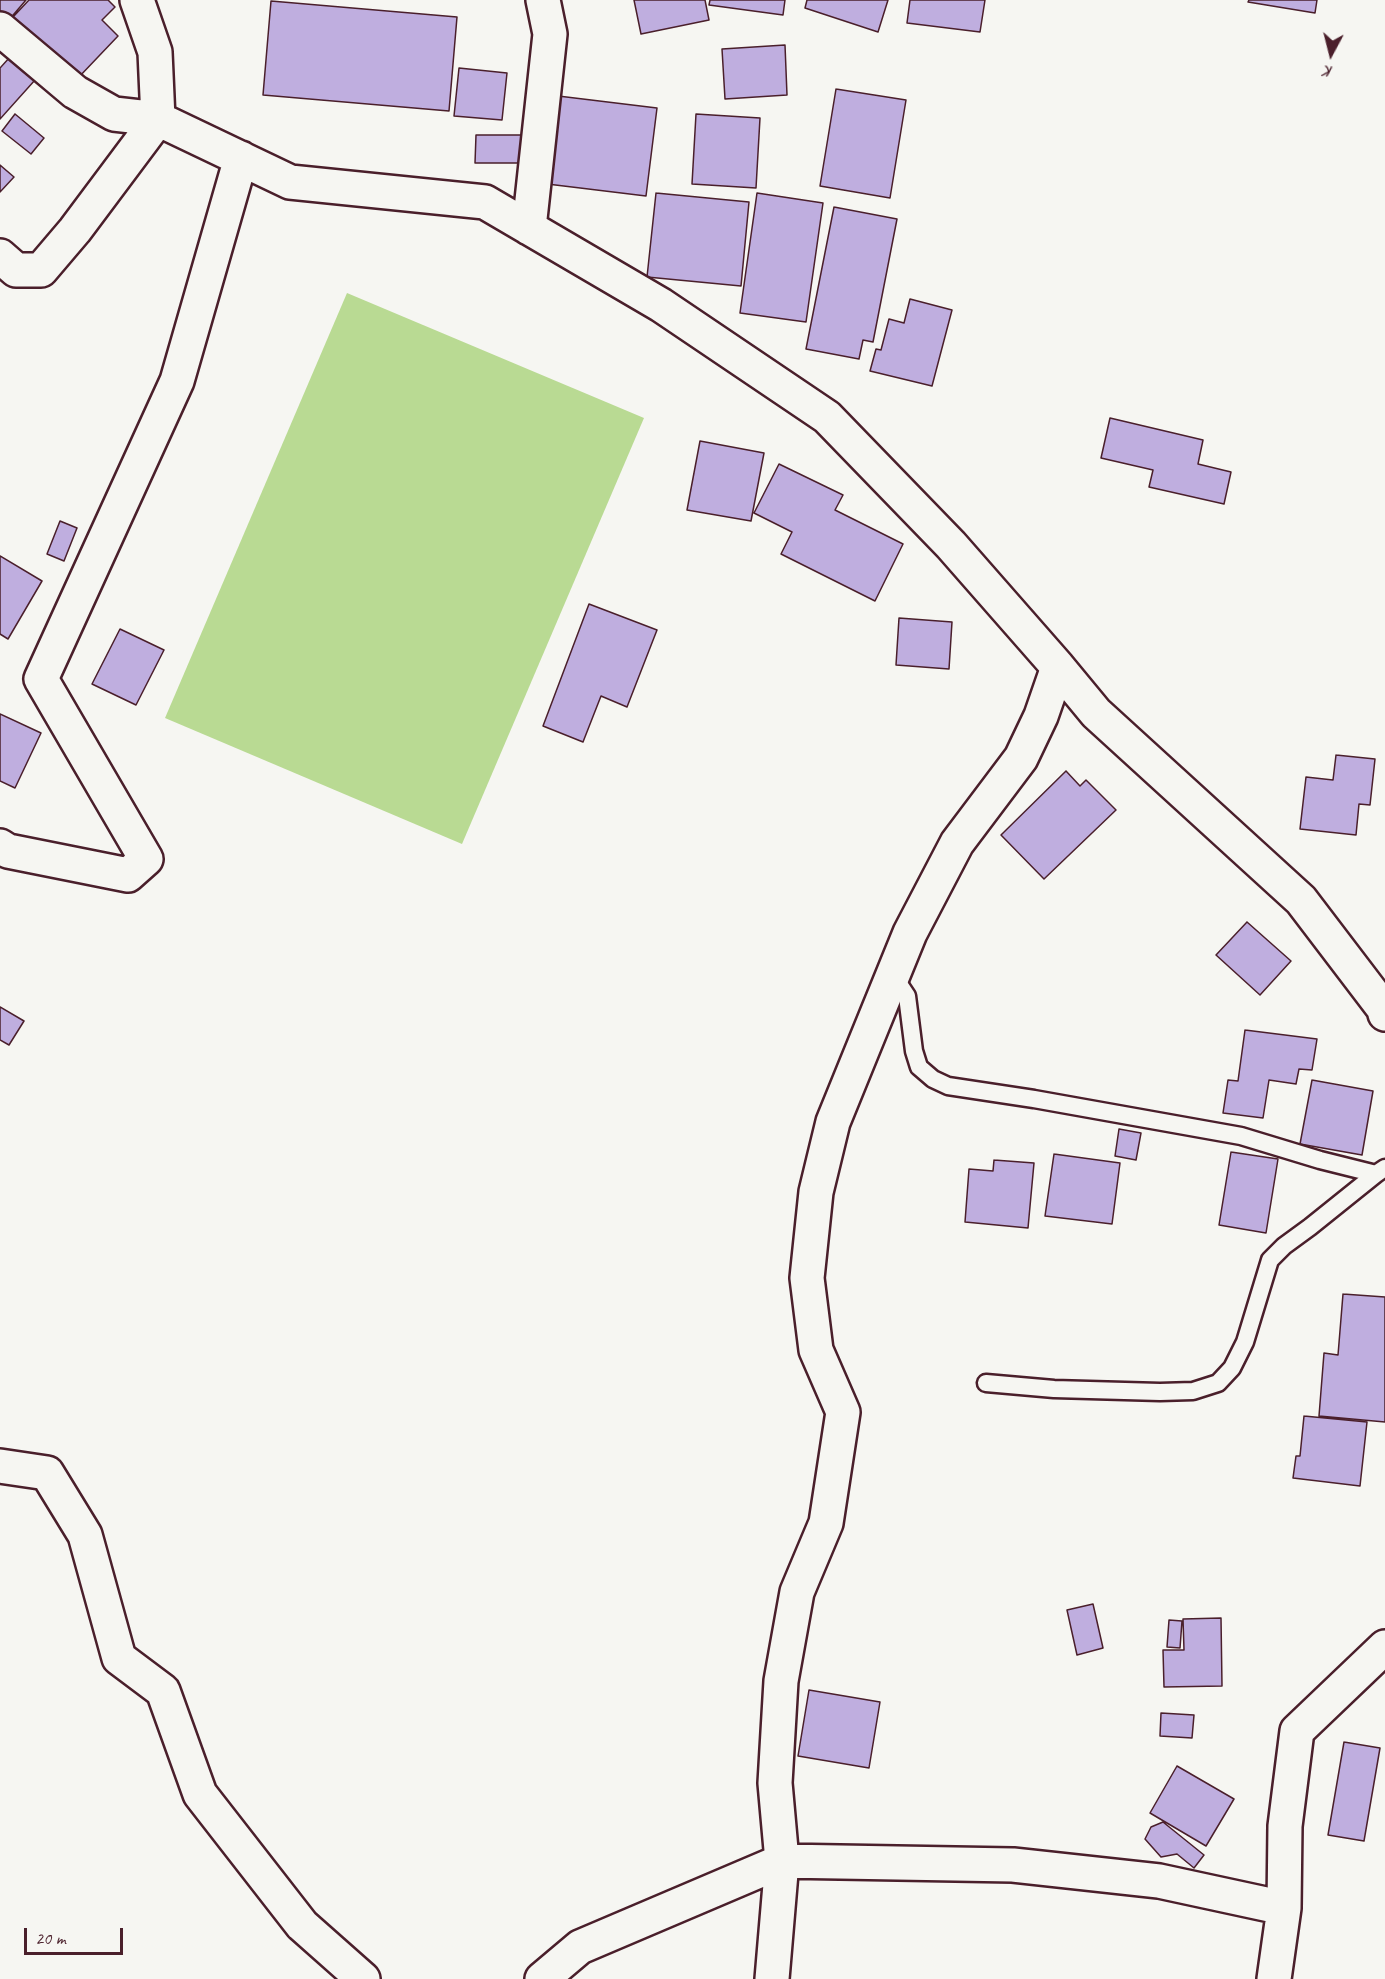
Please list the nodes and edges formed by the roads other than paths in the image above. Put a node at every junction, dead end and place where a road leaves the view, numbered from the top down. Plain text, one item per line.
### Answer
1 (137, 0) edge
2 (543, 0) edge
3 (0, 28) edge
4 (158, 119) junction
5 (241, 158) junction
6 (529, 228) junction
7 (0, 256) edge
8 (1058, 667) junction
9 (0, 846) edge
10 (893, 975) junction
11 (1385, 1014) edge
12 (1380, 1171) edge
13 (986, 1383) dead end
14 (0, 1466) edge
15 (1385, 1647) edge
16 (782, 1861) junction
17 (1284, 1908) junction
18 (363, 1979) edge
19 (542, 1979) edge
20 (772, 1979) edge
21 (1274, 1979) edge

1 - 4 street
2 - 6 street
3 - 4 street
4 - 5 street
4 - 7 street
5 - 6 street
5 - 9 street
6 - 8 street
8 - 10 street
8 - 11 street
10 - 12 lane
10 - 16 street
12 - 13 lane
14 - 18 street
15 - 17 street
16 - 17 street
16 - 19 street
16 - 20 street
17 - 21 street

